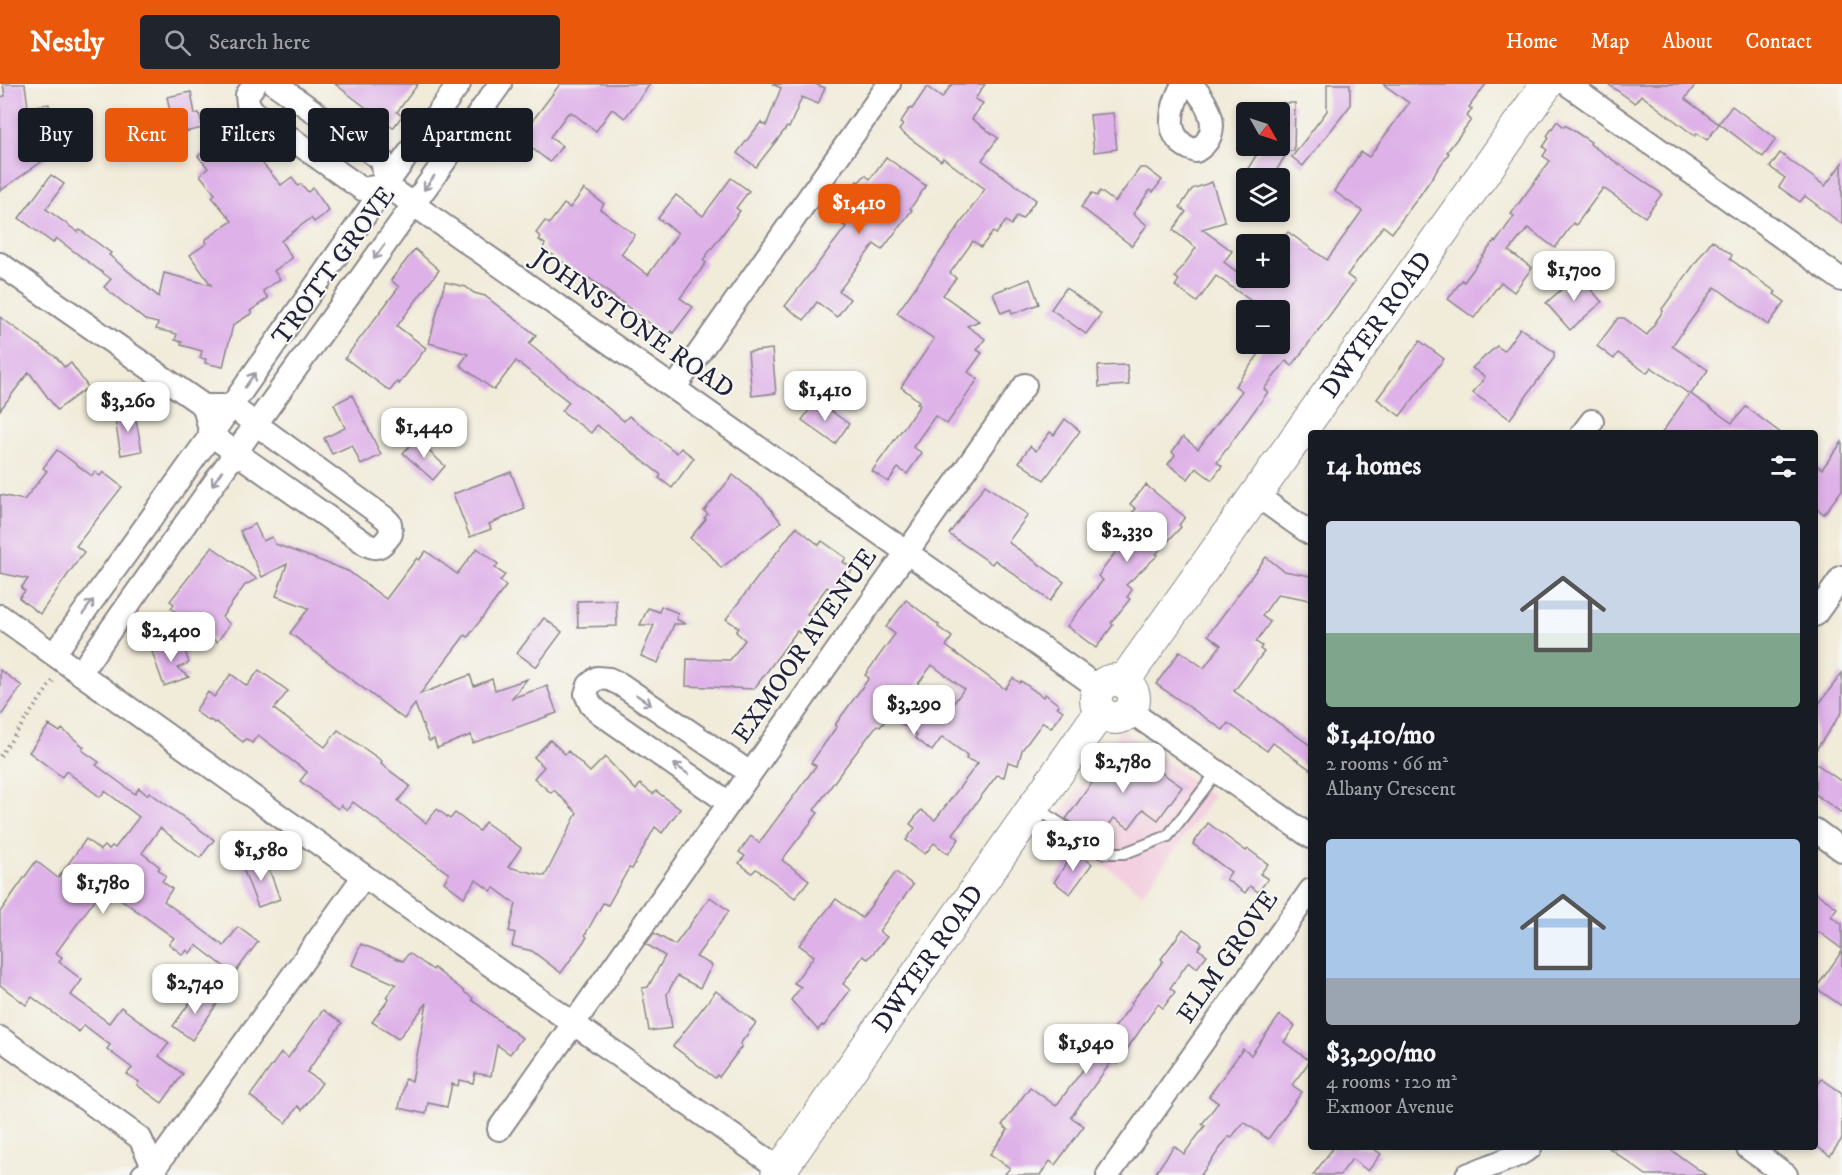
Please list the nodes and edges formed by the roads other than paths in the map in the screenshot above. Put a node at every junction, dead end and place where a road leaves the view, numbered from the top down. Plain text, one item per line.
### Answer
1 (255, 84) edge
2 (275, 84) edge
3 (459, 84) edge
4 (500, 84) edge
5 (889, 84) edge
6 (1183, 84) edge
7 (1191, 84) edge
8 (1547, 84) edge
9 (1567, 84) edge
10 (386, 185) junction
11 (413, 204) junction
12 (0, 264) edge
13 (1842, 280) edge
14 (1025, 385) dead end
15 (675, 387) junction
16 (204, 406) junction
17 (231, 406) junction
18 (257, 424) junction
19 (211, 435) junction
20 (236, 452) junction
21 (1256, 495) junction
22 (1308, 532) edge
23 (906, 552) junction
24 (1842, 577) edge
25 (1818, 611) edge
26 (0, 616) edge
27 (67, 663) junction
28 (1113, 698) junction
29 (1217, 772) junction
30 (750, 773) junction
31 (729, 803) junction
32 (1034, 806) junction
33 (1818, 832) edge
34 (1308, 835) edge
35 (1842, 850) edge
36 (364, 876) junction
37 (1308, 894) edge
38 (573, 1023) junction
39 (0, 1038) edge
40 (499, 1129) dead end
41 (1527, 1150) edge
42 (1751, 1150) edge
43 (778, 1172) edge
44 (152, 1173) edge
45 (1108, 1175) edge
46 (1467, 1175) edge
47 (1786, 1175) edge

1 - 10 street, TROTT GROVE
2 - 10 street, TROTT GROVE
3 - 10 street, TROTT GROVE
4 -> 11 street, TROTT GROVE
5 - 15 street
6 - 7 street
8 - 21 street, DWYER ROAD
9 - 13 street
10 - 11 street, JOHNSTONE ROAD
17 -> 10 street, TROTT GROVE
11 - 15 street, JOHNSTONE ROAD
11 -> 18 street, TROTT GROVE
12 - 16 street
14 - 23 street
15 - 23 street, JOHNSTONE ROAD
16 - 17 street
16 - 19 street
17 - 18 street
17 - 19 street, TROTT GROVE
18 - 20 street, TROTT GROVE
18 - 20 street
19 - 20 street
27 -> 19 street, TROTT GROVE
20 -> 27 street, TROTT GROVE
21 - 22 street
21 - 28 street, DWYER ROAD
23 - 28 street, JOHNSTONE ROAD
23 - 30 street, EXMOOR AVENUE
24 - 25 street
26 - 27 street
27 - 36 street
28 - 29 street, JOHNSTONE ROAD
28 - 32 street, DWYER ROAD
29 - 32 lane
29 - 34 street, JOHNSTONE ROAD
30 - 31 street, EXMOOR AVENUE
31 -> 30 street, EXMOOR AVENUE
31 - 38 street, EXMOOR AVENUE
32 - 43 street, DWYER ROAD
33 - 35 street
36 - 38 street
36 - 44 street
37 - 45 street, ELM GROVE
38 - 40 street, EXMOOR AVENUE
38 - 43 street
39 - 44 street
41 - 46 street
42 - 47 street

